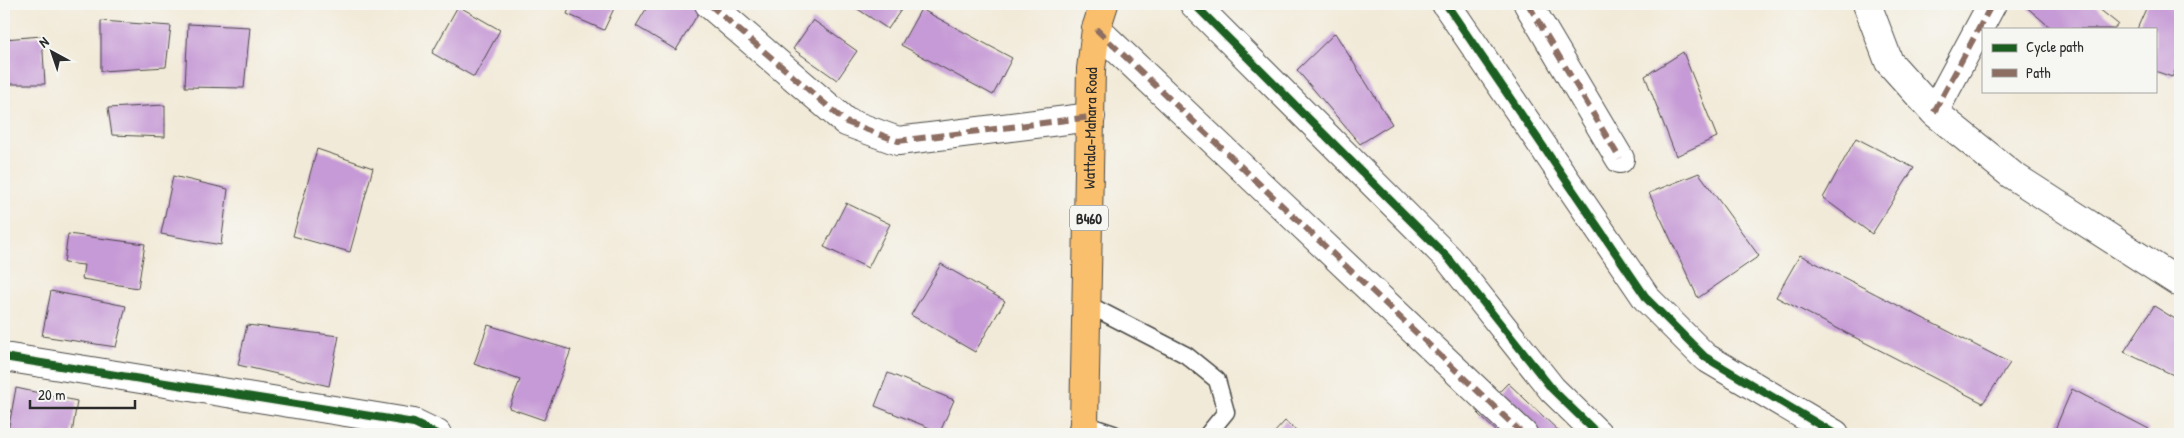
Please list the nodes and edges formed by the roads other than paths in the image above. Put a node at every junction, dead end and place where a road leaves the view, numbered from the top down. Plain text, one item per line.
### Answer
1 (709, 4) edge
2 (1104, 4) edge
3 (1194, 4) edge
4 (1446, 4) edge
5 (1528, 4) edge
6 (1867, 4) edge
7 (1992, 4) edge
8 (1096, 30) junction
9 (1934, 112) junction
10 (1091, 118) junction
11 (1620, 159) dead end
12 (2180, 283) edge
13 (1087, 304) junction
14 (4, 357) edge
15 (1083, 429) edge
16 (437, 434) edge
17 (1114, 434) edge
18 (1208, 434) edge
19 (1523, 434) edge
20 (1598, 434) edge
21 (1835, 434) edge

1 - 10 street
2 - 8 main road, Wattala-Mahara Road / B460
3 - 20 street
4 - 21 street
5 - 11 street
6 - 9 street
7 - 9 street
8 - 10 main road, Wattala-Mahara Road / B460
8 - 19 street
9 - 12 street
10 - 13 main road, Wattala-Mahara Road / B460
13 - 15 main road, Wattala-Mahara Road / B460
13 - 18 lane
14 - 16 street
15 - 17 lane

